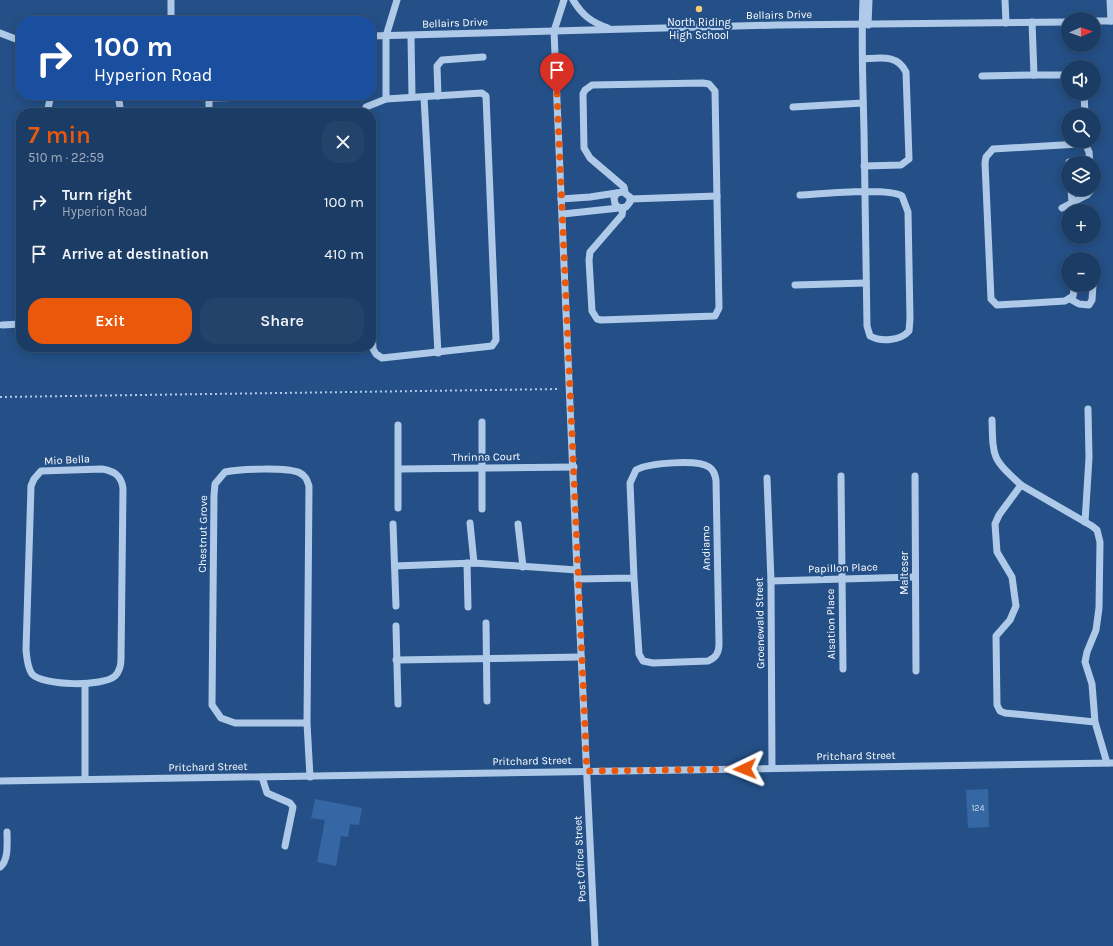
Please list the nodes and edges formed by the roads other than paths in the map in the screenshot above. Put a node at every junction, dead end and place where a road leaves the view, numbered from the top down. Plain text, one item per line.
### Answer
1 (397, 0) edge
2 (564, 0) edge
3 (573, 0) edge
4 (862, 0) edge
5 (869, 0) edge
6 (1005, 0) edge
7 (1110, 0) edge
8 (171, 2) edge
9 (171, 16) edge
10 (1101, 21) edge
11 (1112, 21) edge
12 (1032, 22) junction
13 (1061, 22) edge
14 (1006, 23) junction
15 (865, 25) junction
16 (613, 29) junction
17 (554, 31) junction
18 (0, 33) edge
19 (376, 36) edge
20 (386, 36) junction
21 (411, 36) junction
22 (16, 39) edge
23 (483, 57) dead end
24 (863, 59) junction
25 (1034, 75) junction
26 (1061, 75) edge
27 (982, 76) dead end
28 (438, 96) junction
29 (412, 97) junction
30 (424, 97) junction
31 (386, 99) junction
32 (863, 103) junction
33 (793, 107) dead end
34 (366, 108) edge
35 (1061, 145) edge
36 (864, 166) junction
37 (625, 192) junction
38 (865, 193) junction
39 (617, 194) junction
40 (800, 195) dead end
41 (717, 196) junction
42 (1072, 196) edge
43 (1086, 196) edge
44 (561, 198) junction
45 (630, 199) junction
46 (1072, 202) junction
47 (1069, 204) edge
48 (621, 208) junction
49 (563, 214) junction
50 (866, 283) junction
51 (795, 285) dead end
52 (1074, 292) edge
53 (1093, 292) edge
54 (1070, 299) junction
55 (16, 324) edge
56 (2, 325) dead end
57 (375, 352) edge
58 (438, 353) junction
59 (1088, 409) dead end
60 (992, 420) dead end
61 (482, 422) dead end
62 (398, 424) dead end
63 (574, 467) junction
64 (398, 469) junction
65 (483, 469) junction
66 (841, 476) dead end
67 (915, 476) dead end
68 (767, 478) dead end
69 (1021, 485) junction
70 (398, 508) dead end
71 (482, 509) dead end
72 (1085, 522) junction
73 (470, 523) dead end
74 (394, 524) dead end
75 (518, 524) dead end
76 (470, 563) junction
77 (395, 566) junction
78 (523, 567) junction
79 (577, 570) junction
80 (915, 577) junction
81 (577, 578) junction
82 (634, 578) junction
83 (841, 579) junction
84 (771, 581) junction
85 (396, 606) dead end
86 (468, 607) dead end
87 (486, 623) dead end
88 (396, 626) dead end
89 (581, 658) junction
90 (486, 659) junction
91 (396, 660) junction
92 (842, 669) dead end
93 (916, 671) dead end
94 (85, 684) junction
95 (487, 701) dead end
96 (398, 704) dead end
97 (1095, 722) junction
98 (308, 723) junction
99 (1110, 763) edge
100 (772, 768) junction
101 (587, 771) junction
102 (262, 777) junction
103 (310, 777) junction
104 (85, 780) junction
105 (0, 781) edge
106 (7, 832) dead end
107 (285, 846) dead end
108 (0, 867) edge
109 (595, 946) edge

1 - 20 street
2 - 17 street
3 - 16 street
4 - 15 street
5 - 15 street
6 - 14 street
7 - 11 street
8 - 9 street
10 - 11 street
12 - 13 street, Bellairs Drive
12 - 14 street, Bellairs Drive
12 - 25 street
14 - 15 street, Bellairs Drive
15 - 16 street, Bellairs Drive
15 - 24 street
16 - 17 street, Bellairs Drive
17 - 21 street, Bellairs Drive
17 - 44 street, Post Office Street
18 - 22 street
19 - 20 street, Bellairs Drive
20 - 21 street, Bellairs Drive
20 - 31 street
21 - 29 street
23 - 28 street
24 - 32 street
24 - 36 street
25 - 26 street
25 - 27 street
28 - 30 street
28 - 58 street
29 - 30 street
29 - 31 street
30 - 58 street
31 - 34 street
32 - 33 street
32 - 36 street
35 - 54 street
36 - 38 street
37 - 39 street
37 - 41 street
37 - 45 street
38 - 40 street
38 - 50 street
38 - 50 street
39 - 44 street
39 - 48 street
41 - 45 street
41 - 48 street
42 - 46 street
43 - 46 street
44 - 49 street, Post Office Street
45 - 48 street
46 - 47 street
48 - 49 street
49 - 63 street, Post Office Street
50 - 51 street
52 - 54 street
53 - 54 street
55 - 56 street
57 - 58 street
59 - 72 street
60 - 69 street
61 - 65 street
62 - 64 street
63 - 65 street, Thrinna Court
63 - 79 street, Post Office Street
64 - 65 street, Thrinna Court
64 - 70 street
65 - 71 street
66 - 83 street, Alsation Place
67 - 80 street, Malteser
68 - 84 street, Groenewald Street
69 - 72 street
69 - 97 street
72 - 97 street
73 - 76 street
74 - 77 street
75 - 78 street
76 - 77 street
76 - 78 street
76 - 86 street
77 - 85 street
78 - 79 street
79 - 81 street, Post Office Street
80 - 83 street, Papillon Place
80 - 93 street, Malteser
81 - 82 street
81 - 89 street, Post Office Street
82 - 82 street, Andiamo
83 - 84 street, Papillon Place
83 - 92 street, Alsation Place
84 - 100 street, Groenewald Street
87 - 90 street
88 - 91 street
89 - 90 street
89 - 101 street, Post Office Street
90 - 91 street
90 - 95 street
91 - 96 street
94 - 94 street, Mio Bella
94 - 104 street
97 - 99 street
98 - 98 street, Chestnut Grove
98 - 103 street, Chestnut Grove
99 - 100 street, Pritchard Street
100 - 101 street, Pritchard Street
101 - 103 street, Pritchard Street
101 - 109 street, Post Office Street
102 - 103 street, Pritchard Street
102 - 104 street, Pritchard Street
102 - 107 street
104 - 105 street, Pritchard Street
106 - 108 street

